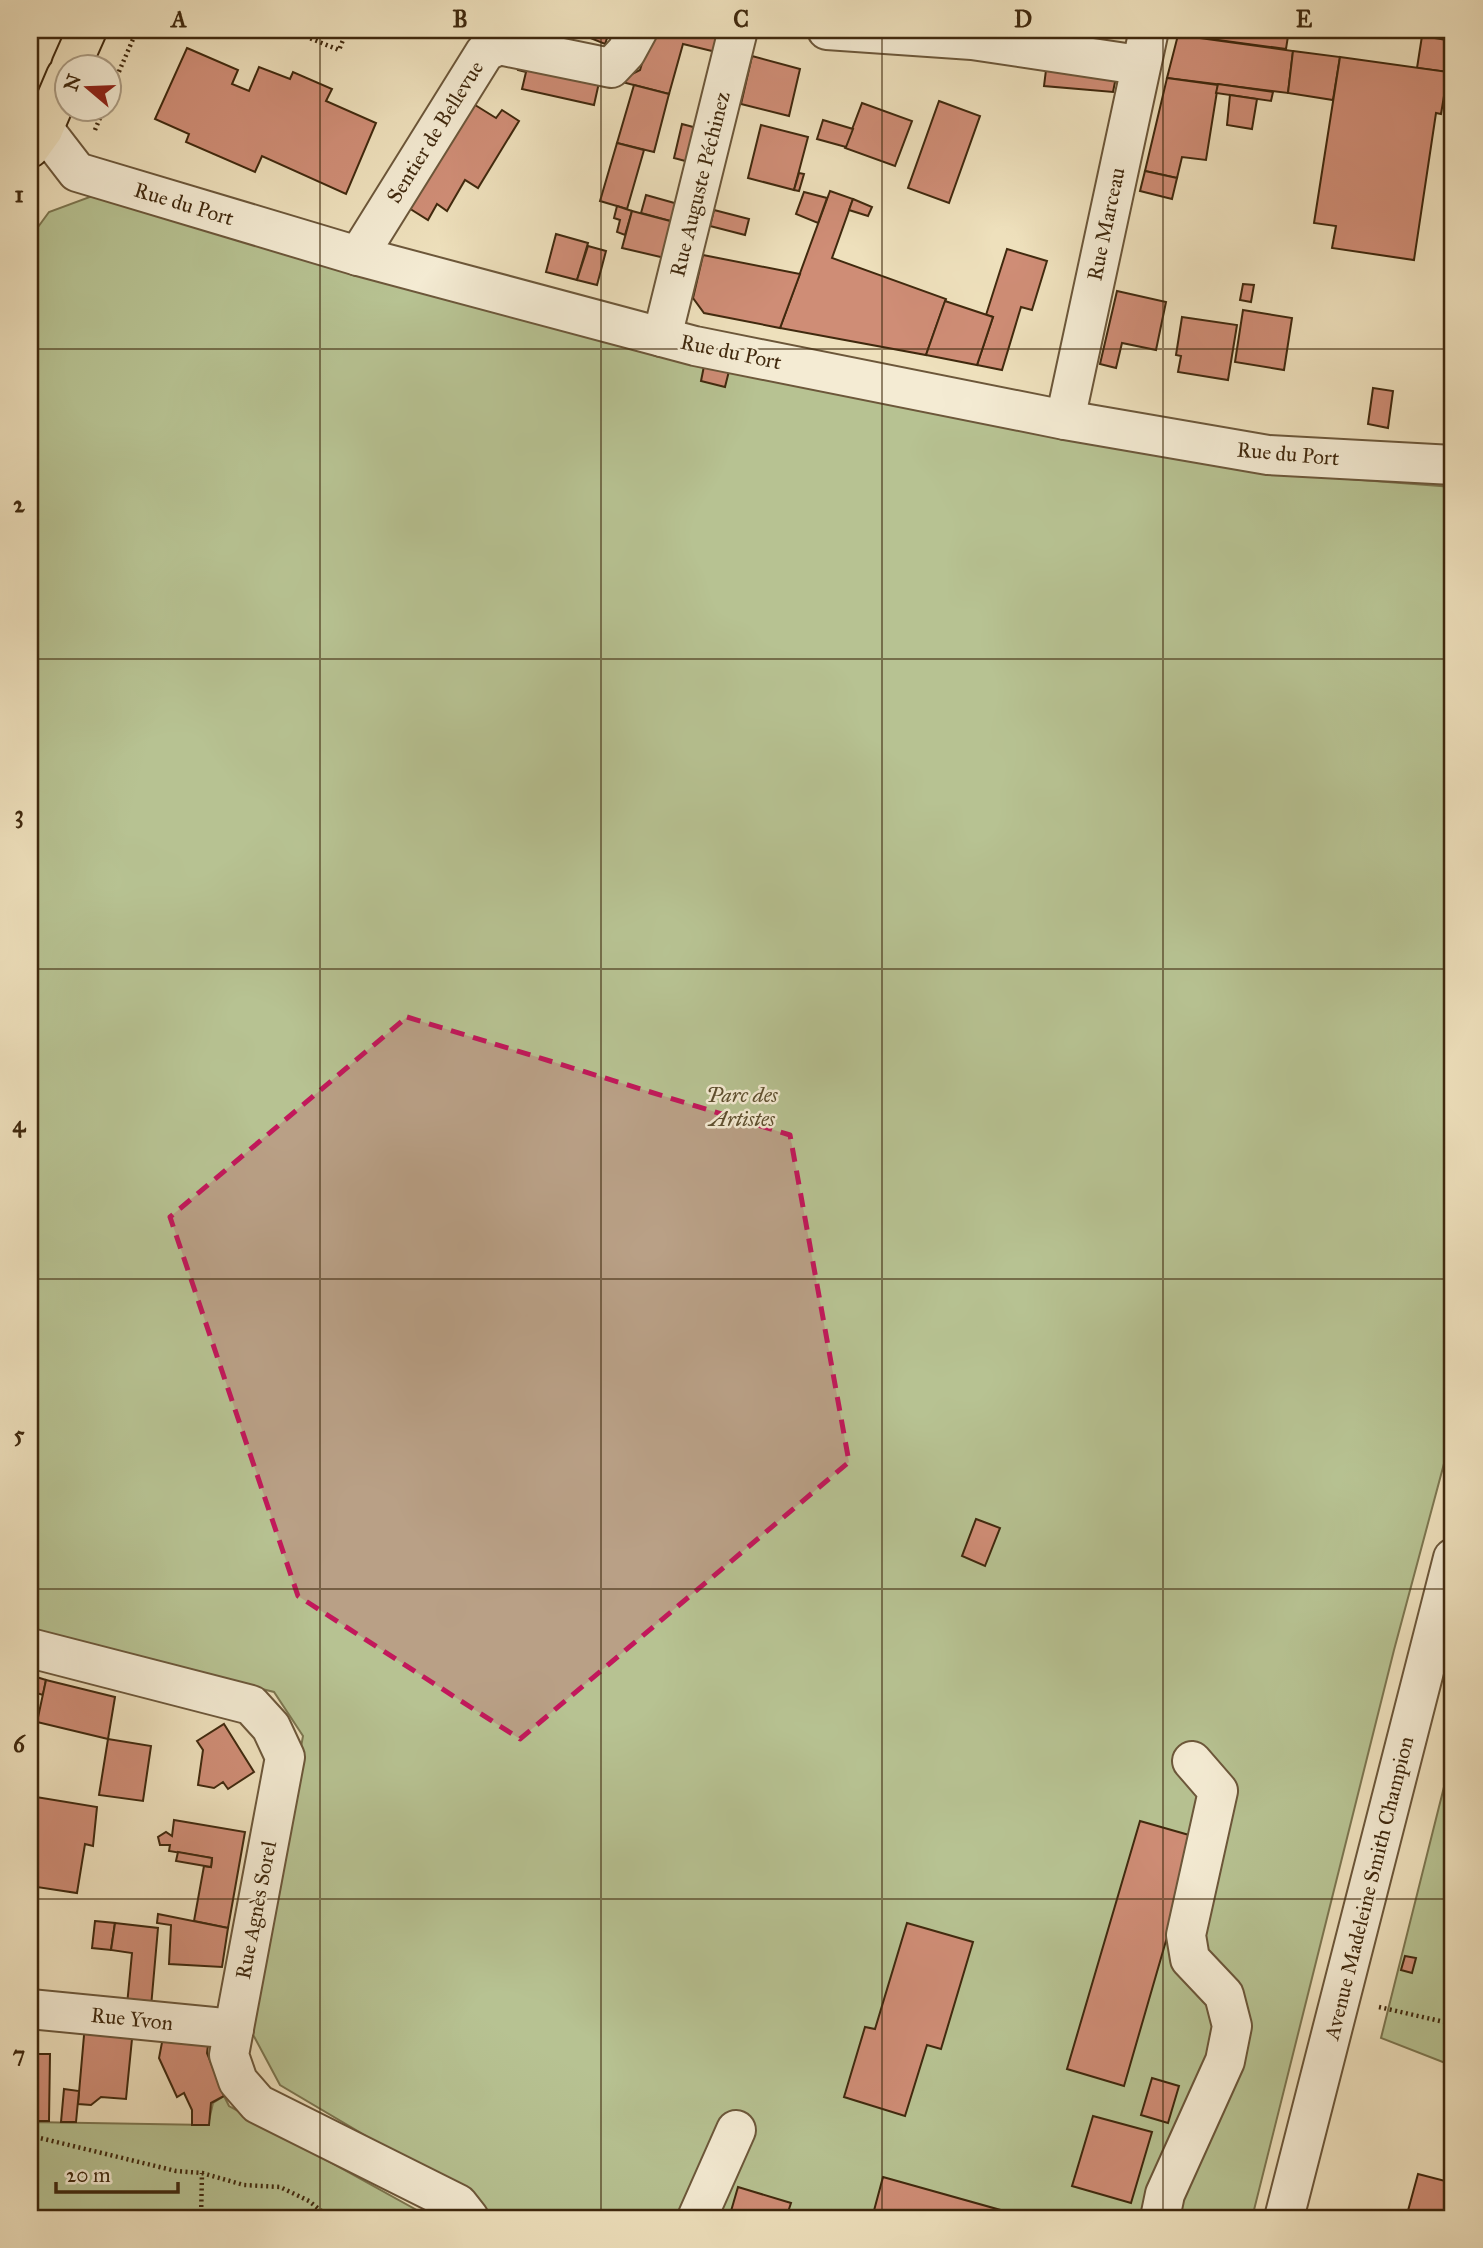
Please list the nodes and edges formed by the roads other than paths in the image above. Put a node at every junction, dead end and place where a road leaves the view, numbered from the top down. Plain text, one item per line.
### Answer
1 (87, 30) edge
2 (638, 30) edge
3 (738, 30) edge
4 (827, 30) edge
5 (1022, 38) edge
6 (1144, 47) edge
7 (77, 52) edge
8 (52, 99) edge
9 (34, 129) edge
10 (358, 256) junction
11 (662, 337) junction
12 (1065, 420) junction
13 (1453, 465) edge
14 (1453, 1558) edge
15 (30, 1648) edge
16 (1192, 1760) dead end
17 (30, 2009) edge
18 (234, 2029) junction
19 (736, 2130) dead end
20 (469, 2218) edge
21 (697, 2218) edge
22 (1160, 2218) edge
23 (1284, 2218) edge

1 - 7 main road
2 - 10 street, Sentier de Bellevue
3 - 11 street, Rue Auguste Péchinez
4 - 5 street
5 - 6 street
6 - 12 street, Rue Marceau
8 - 9 main road
9 - 10 street, Rue du Port
10 - 11 street, Rue du Port
11 - 12 street, Rue du Port
12 - 13 street, Rue du Port
14 - 23 street, Avenue Madeleine Smith Champion
15 - 18 street, Rue Agnès Sorel
16 - 22 street
17 - 18 street, Rue Yvon
18 - 20 street, Rue Agnès Sorel
19 - 21 street

